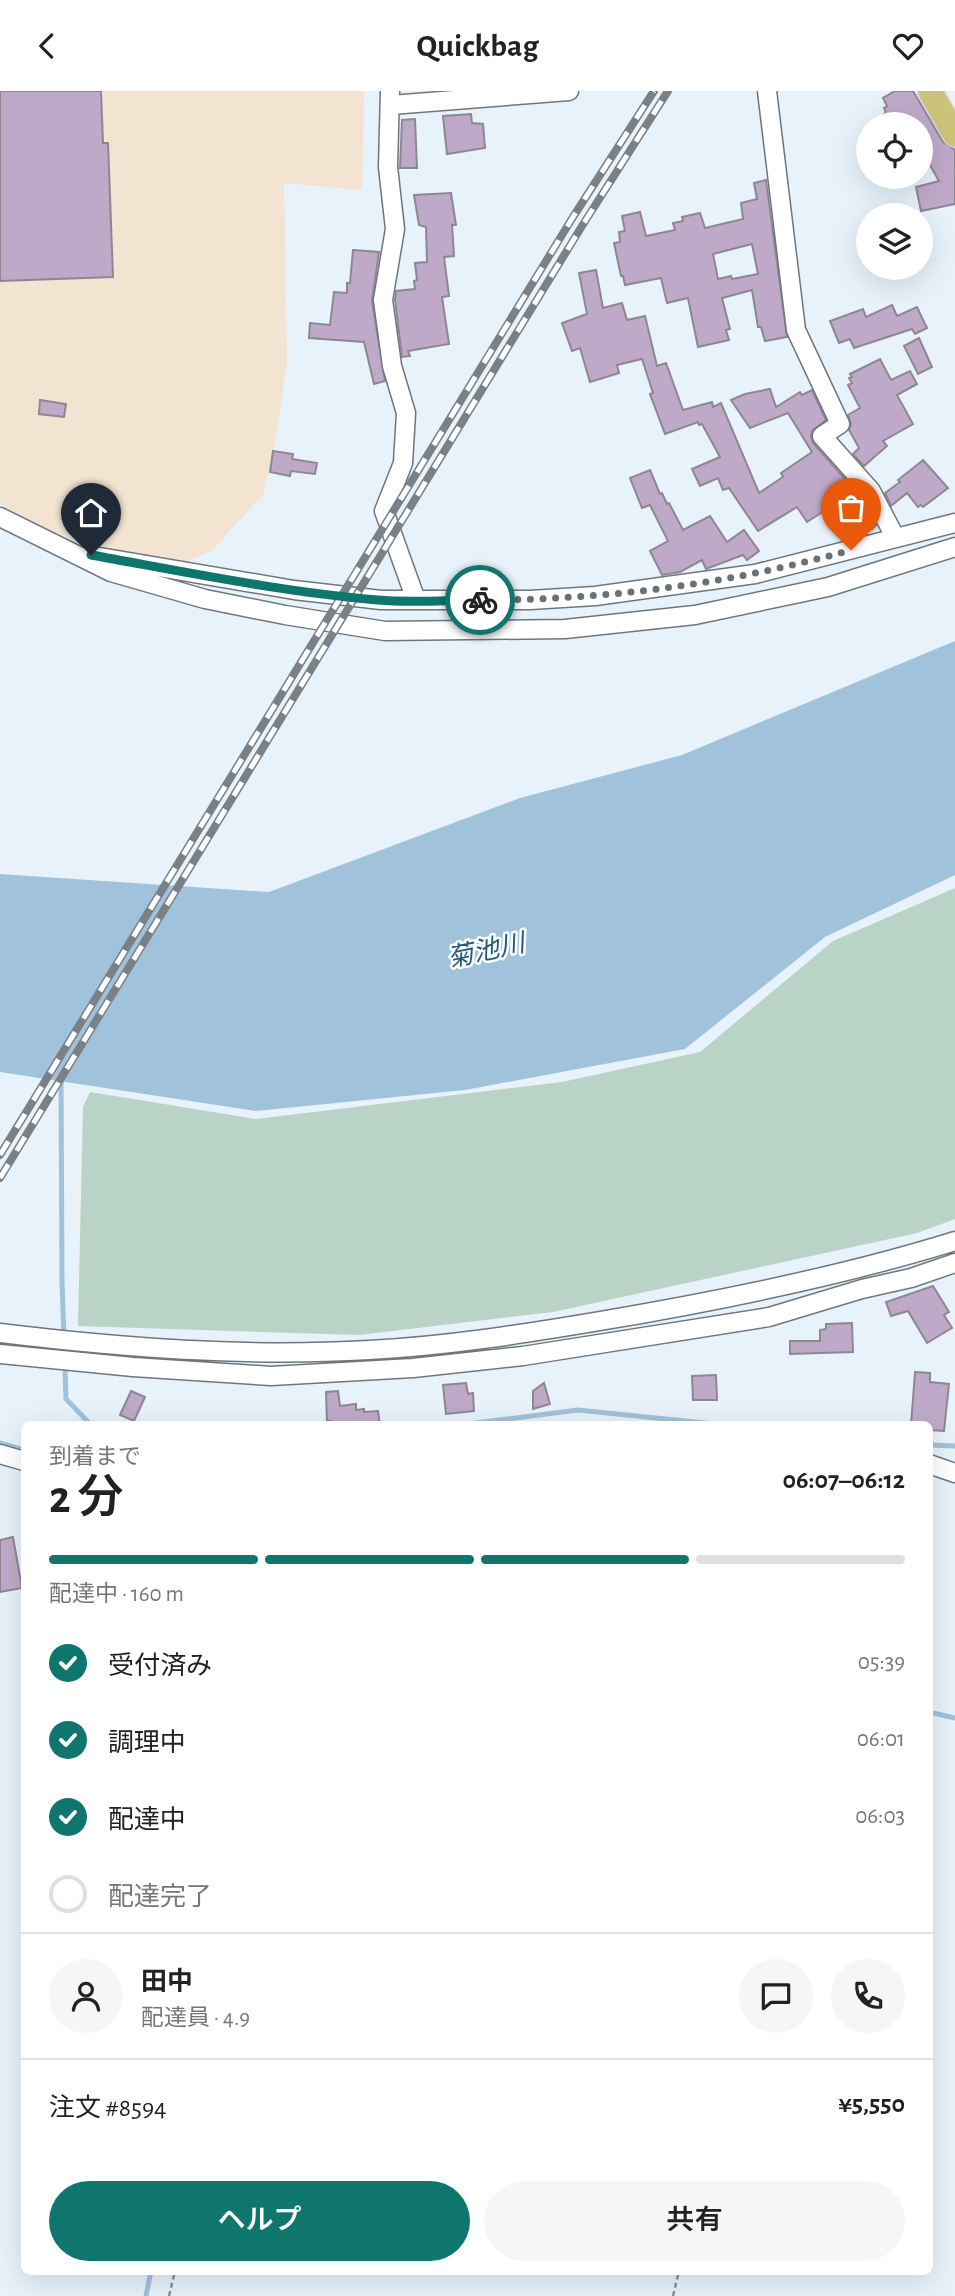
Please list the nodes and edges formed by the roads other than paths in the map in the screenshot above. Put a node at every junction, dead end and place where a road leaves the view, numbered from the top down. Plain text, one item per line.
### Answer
1 (569, 91) edge
2 (767, 91) edge
3 (930, 91) edge
4 (391, 98) edge
5 (955, 135) edge
6 (0, 517) edge
7 (955, 523) edge
8 (895, 537) junction
9 (955, 547) edge
10 (65, 550) junction
11 (416, 600) junction
12 (955, 1241) edge
13 (955, 1263) edge
14 (0, 1333) edge
15 (0, 1353) edge
16 (0, 1454) edge
17 (955, 1458) edge
18 (21, 1460) edge
19 (933, 1461) edge
20 (933, 1464) edge
21 (955, 1473) edge

1 - 4 street
2 - 8 street
3 - 5 main road
4 - 11 street
6 - 10 street
7 - 8 street
8 - 11 street
9 - 10 street
10 - 11 street
12 - 14 street
13 - 15 street
16 - 18 street
17 - 19 street
20 - 21 street

